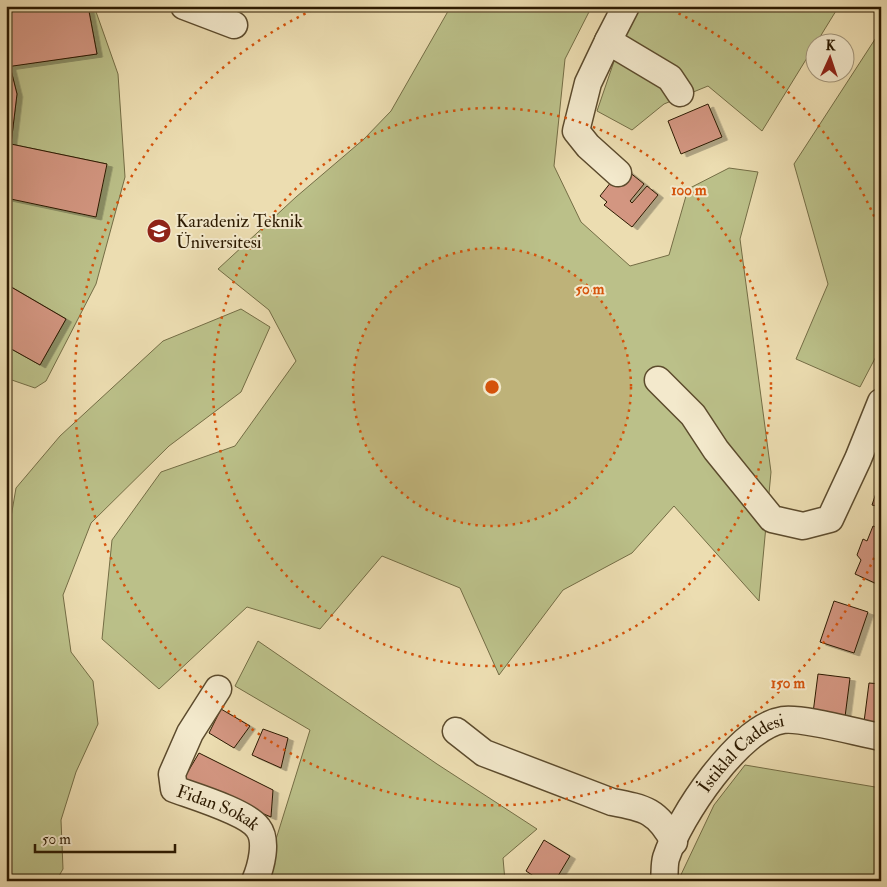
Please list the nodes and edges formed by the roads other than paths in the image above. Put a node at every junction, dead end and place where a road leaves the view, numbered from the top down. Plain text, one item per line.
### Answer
1 (184, 6) edge
2 (626, 6) edge
3 (234, 25) dead end
4 (608, 41) junction
5 (680, 93) dead end
6 (618, 173) dead end
7 (658, 380) dead end
8 (881, 402) edge
9 (218, 688) dead end
10 (456, 731) dead end
11 (881, 737) edge
12 (674, 842) junction
13 (255, 881) edge
14 (664, 881) edge

1 - 3 street
2 - 4 street
4 - 5 street
4 - 6 street
7 - 8 street
9 - 13 street, Fidan Sokak
10 - 12 street
11 - 12 street, İstiklal Caddesi
12 - 14 street, İstiklal Caddesi

